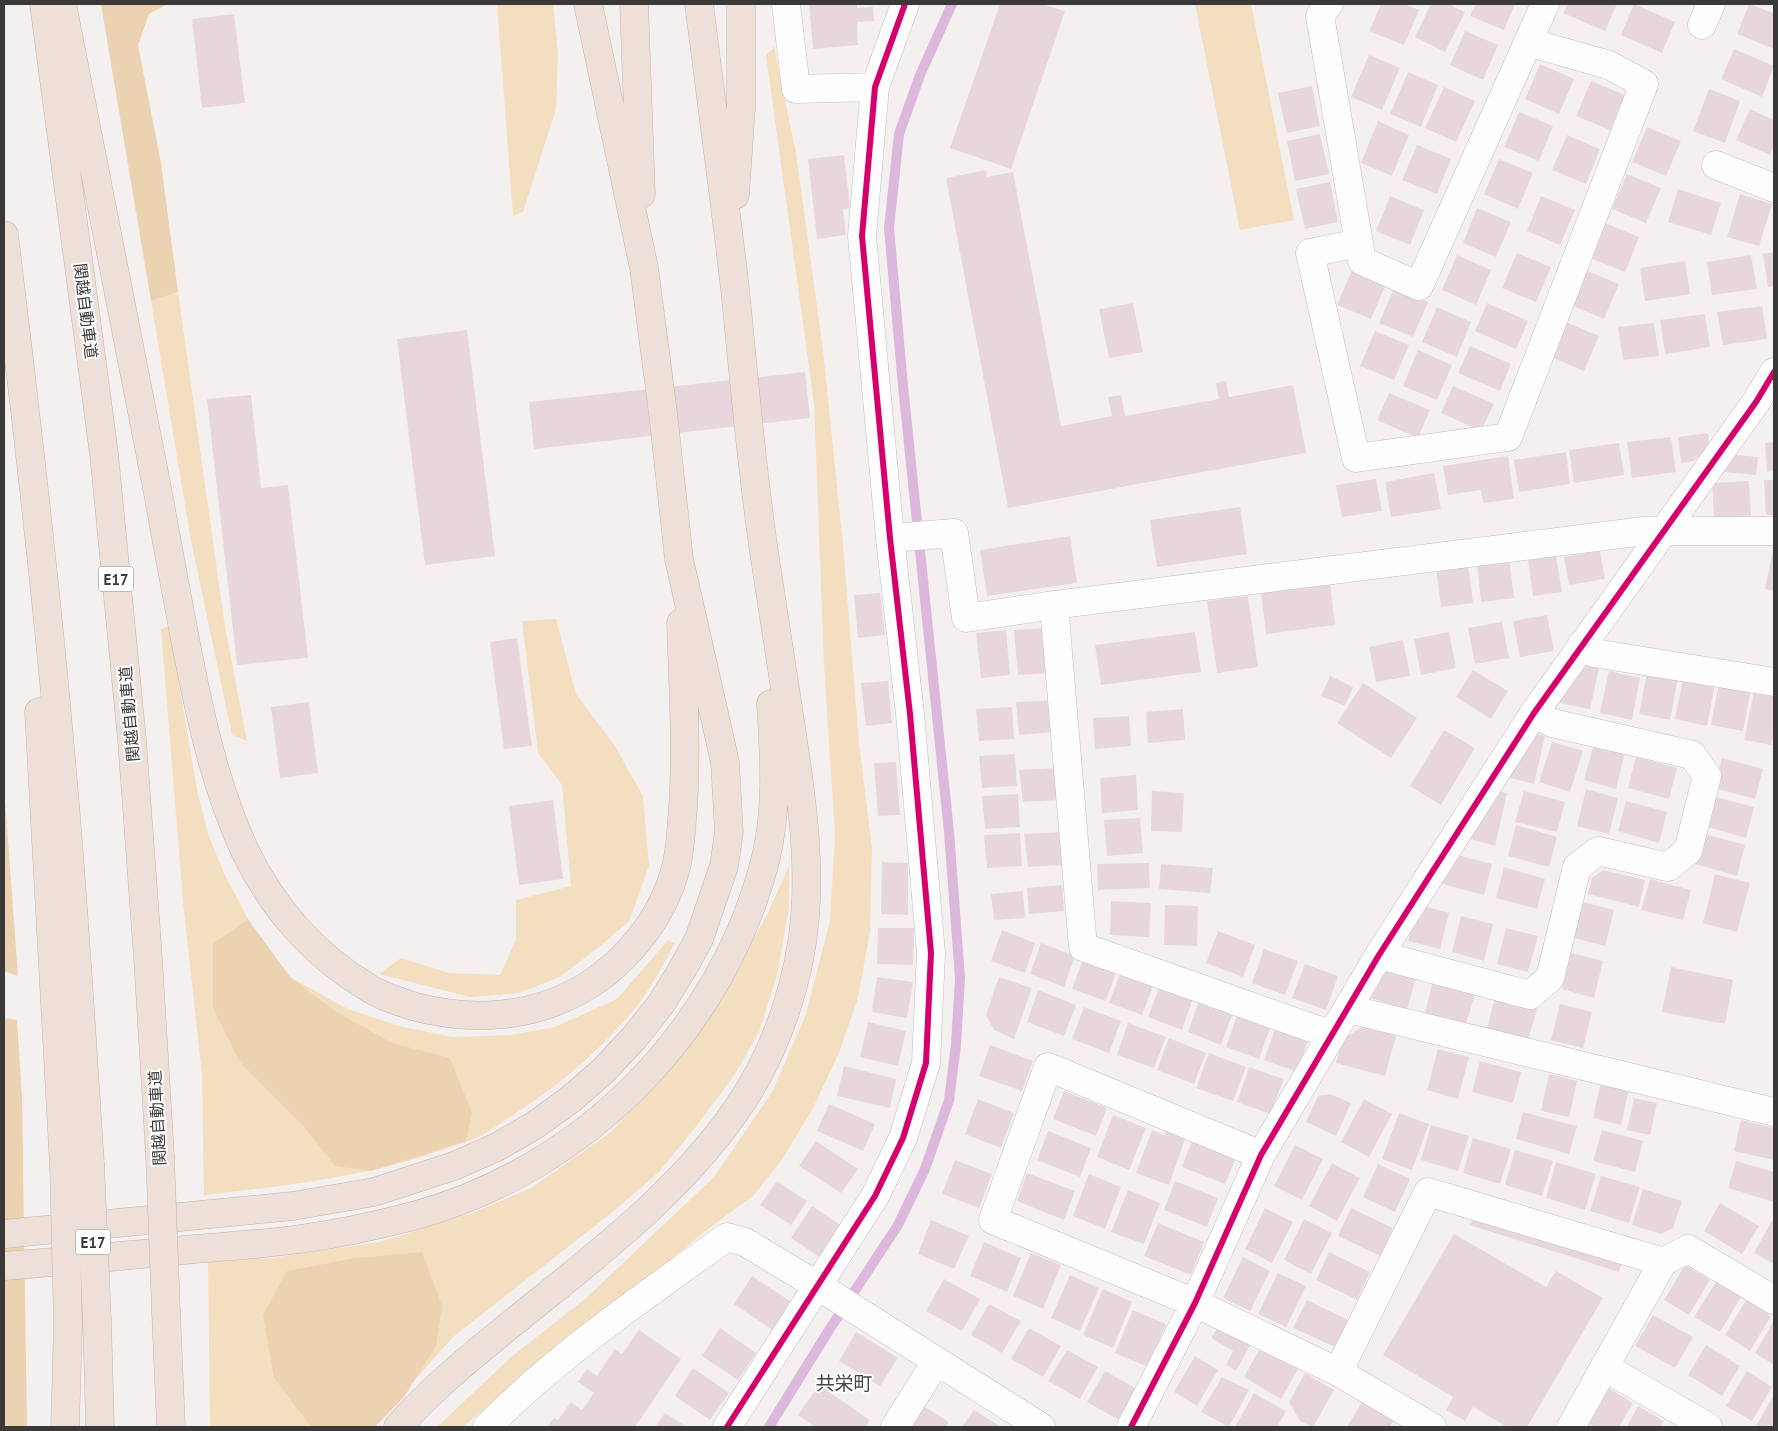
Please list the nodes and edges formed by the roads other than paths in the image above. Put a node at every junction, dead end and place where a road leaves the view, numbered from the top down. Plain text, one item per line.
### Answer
1 (44, 4) edge
2 (62, 4) edge
3 (588, 4) edge
4 (634, 4) edge
5 (698, 4) edge
6 (741, 4) edge
7 (786, 4) edge
8 (905, 4) edge
9 (1329, 4) edge
10 (1545, 4) edge
11 (1528, 42) junction
12 (875, 87) junction
13 (1716, 165) dead end
14 (1774, 188) edge
15 (4, 235) edge
16 (1359, 243) junction
17 (731, 258) junction
18 (644, 268) junction
19 (1774, 372) edge
20 (1765, 407) edge
21 (1664, 531) junction
22 (1774, 531) edge
23 (890, 538) junction
24 (763, 548) junction
25 (679, 559) junction
26 (1054, 605) junction
27 (1582, 644) junction
28 (1774, 682) edge
29 (1534, 713) junction
30 (1378, 955) junction
31 (1348, 1009) junction
32 (1332, 1035) junction
33 (1774, 1112) edge
34 (1260, 1155) junction
35 (77, 1166) junction
36 (4, 1234) edge
37 (1663, 1262) junction
38 (4, 1266) edge
39 (818, 1286) junction
40 (1774, 1300) edge
41 (1195, 1303) junction
42 (936, 1362) junction
43 (1604, 1367) junction
44 (1338, 1372) junction
45 (1026, 1424) edge
46 (65, 1427) edge
47 (100, 1427) edge
48 (170, 1427) edge
49 (398, 1427) edge
50 (487, 1427) edge
51 (727, 1427) edge
52 (895, 1427) edge
53 (1131, 1427) edge
54 (1432, 1427) edge
55 (1571, 1427) edge
56 (1708, 1427) edge

1 - 48 highway, 関越自動車道 / E17, bridge
2 - 25 highway
3 - 18 highway
4 - 18 highway
5 - 17 highway
6 - 17 highway
7 - 12 street
8 - 12 street
9 - 16 street
10 - 11 street
11 - 16 street
11 - 16 street
12 - 23 street
13 - 14 street
15 - 35 highway, E17
17 - 24 highway
18 - 25 highway
19 - 20 street
20 - 21 street
21 - 22 street
21 - 26 street
21 - 27 street
23 - 26 street
23 - 39 street
24 - 38 highway
24 - 49 highway
25 - 36 highway
26 - 32 street
27 - 28 street
27 - 29 street
29 - 30 street
29 - 30 street
30 - 31 street
31 - 32 street
31 - 33 street
32 - 34 street
34 - 41 street
34 - 41 street
35 - 46 highway, bridge
35 - 47 highway, E17, bridge
37 - 40 street
37 - 43 street
37 - 44 street
39 - 42 street
39 - 50 street
39 - 51 street
41 - 44 street
41 - 53 street
42 - 45 street
42 - 52 street
43 - 55 street
43 - 56 street
44 - 54 street

